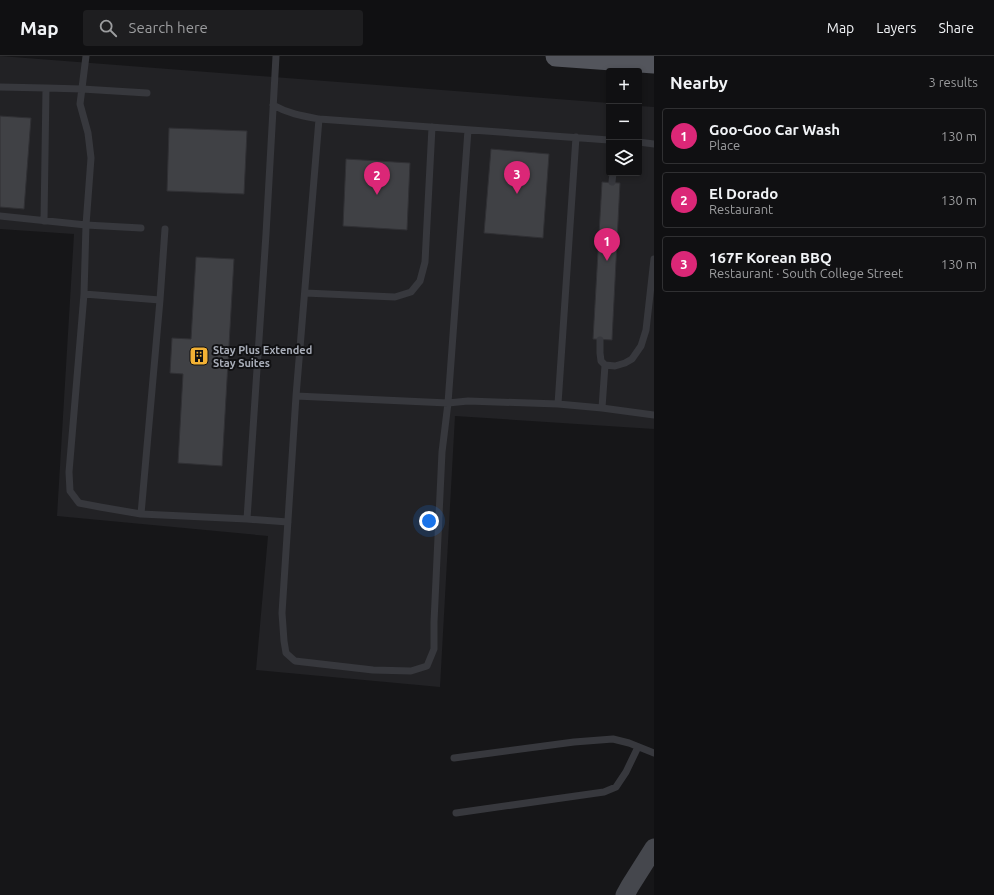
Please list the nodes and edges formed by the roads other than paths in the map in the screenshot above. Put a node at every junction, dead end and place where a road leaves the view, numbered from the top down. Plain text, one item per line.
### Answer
1 (86, 56) edge
2 (276, 56) edge
3 (556, 56) edge
4 (654, 63) edge
5 (0, 87) edge
6 (46, 88) junction
7 (82, 89) junction
8 (147, 93) dead end
9 (273, 105) junction
10 (319, 119) junction
11 (432, 127) junction
12 (468, 130) junction
13 (576, 137) junction
14 (606, 140) edge
15 (642, 142) edge
16 (654, 144) edge
17 (613, 176) edge
18 (612, 182) dead end
19 (0, 216) edge
20 (44, 221) junction
21 (86, 225) junction
22 (141, 228) dead end
23 (165, 229) dead end
24 (654, 259) edge
25 (305, 293) junction
26 (84, 294) junction
27 (160, 300) junction
28 (600, 340) dead end
29 (605, 365) junction
30 (296, 396) junction
31 (448, 403) junction
32 (558, 404) junction
33 (602, 408) junction
34 (654, 415) edge
35 (141, 514) junction
36 (246, 519) junction
37 (288, 522) junction
38 (638, 747) junction
39 (654, 753) edge
40 (454, 758) dead end
41 (456, 813) dead end
42 (654, 848) edge
43 (625, 895) edge

1 - 7 lane
2 - 9 lane
3 - 4 main road
5 - 6 lane
6 - 7 lane
6 - 20 lane
7 - 8 lane
7 - 21 lane
9 - 10 lane
9 - 36 lane
10 - 11 lane
10 - 25 lane
11 - 12 lane
11 - 25 lane
12 - 13 lane
12 - 31 lane
13 - 14 lane
13 - 32 lane
15 - 16 lane
17 - 18 lane
19 - 20 lane
20 - 21 lane
21 - 22 lane
21 - 26 lane
23 - 27 lane
24 - 29 lane
25 - 30 lane
26 - 27 lane
26 - 35 lane
27 - 35 lane
28 - 29 lane
29 - 33 lane
30 - 31 lane
30 - 37 lane
31 - 32 lane
31 - 37 lane
32 - 33 lane
33 - 34 lane
35 - 36 lane
36 - 37 lane
38 - 39 lane
38 - 40 lane
38 - 41 lane
42 - 43 street

